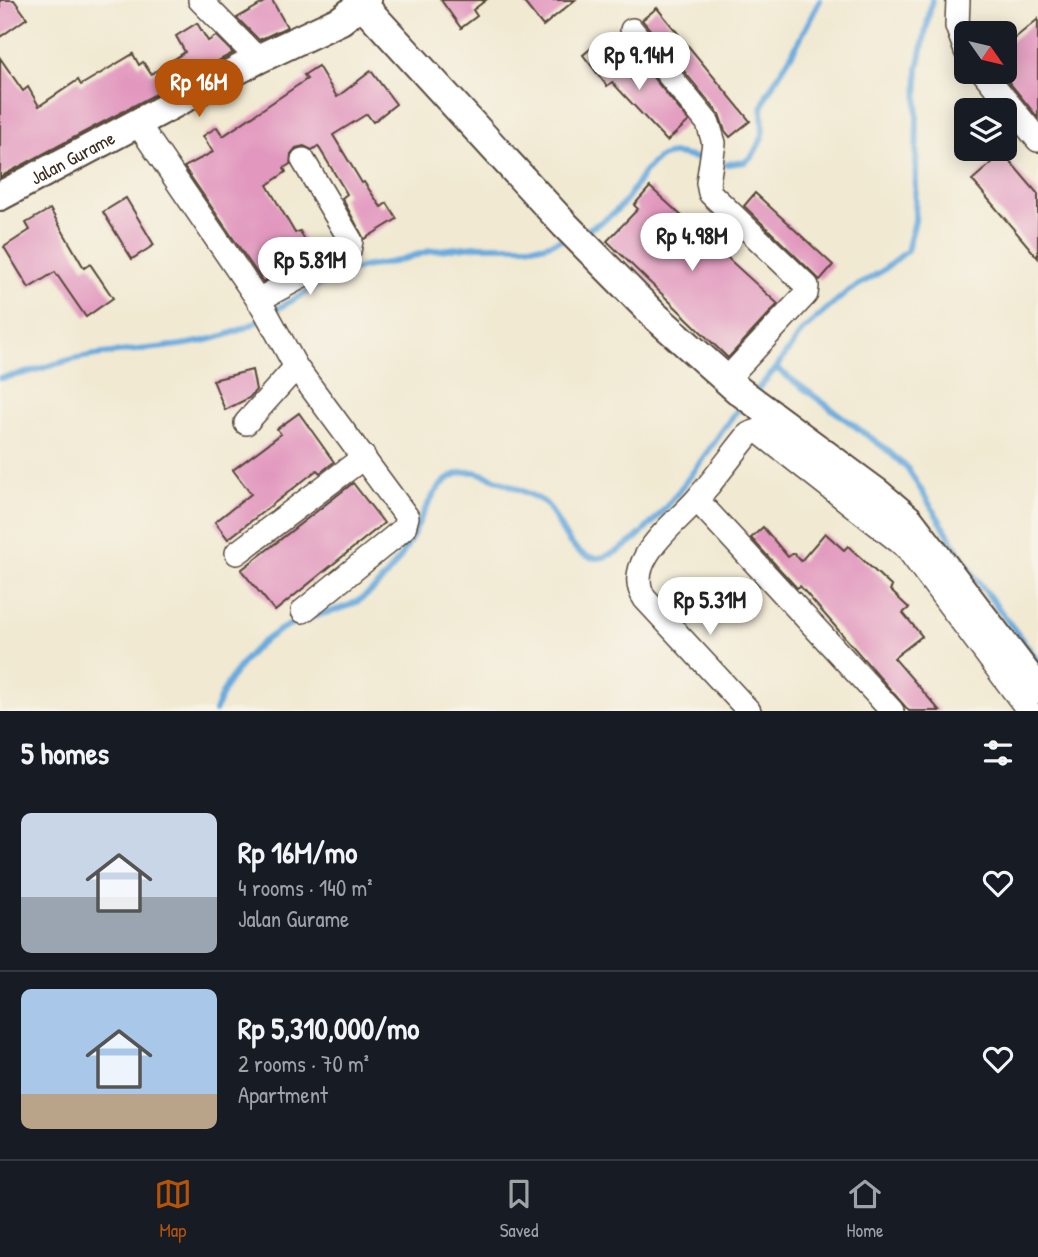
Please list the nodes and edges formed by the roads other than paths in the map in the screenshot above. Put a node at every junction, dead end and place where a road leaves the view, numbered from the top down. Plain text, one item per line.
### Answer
1 (200, 0) edge
2 (958, 0) edge
3 (365, 3) edge
4 (957, 21) edge
5 (632, 30) dead end
6 (258, 59) junction
7 (993, 84) edge
8 (138, 124) junction
9 (1038, 140) edge
10 (303, 160) dead end
11 (2, 192) edge
12 (264, 310) junction
13 (296, 367) junction
14 (732, 385) junction
15 (767, 421) junction
16 (246, 422) dead end
17 (364, 457) junction
18 (697, 500) junction
19 (237, 553) dead end
20 (303, 611) dead end
21 (1038, 689) edge
22 (749, 711) edge
23 (892, 711) edge
24 (1029, 711) edge

1 - 6 street
2 - 4 street
3 - 6 street, Jalan Gurame
3 - 14 street
5 - 14 street
6 - 8 street, Jalan Gurame
7 - 9 street
8 - 11 street, Jalan Gurame
8 - 12 street
10 - 12 street
12 - 13 street
13 - 16 street
13 - 17 street
14 - 15 street
15 - 18 street
15 - 21 street
15 - 24 street
17 - 19 street
17 - 20 street
18 - 22 street
18 - 23 street

